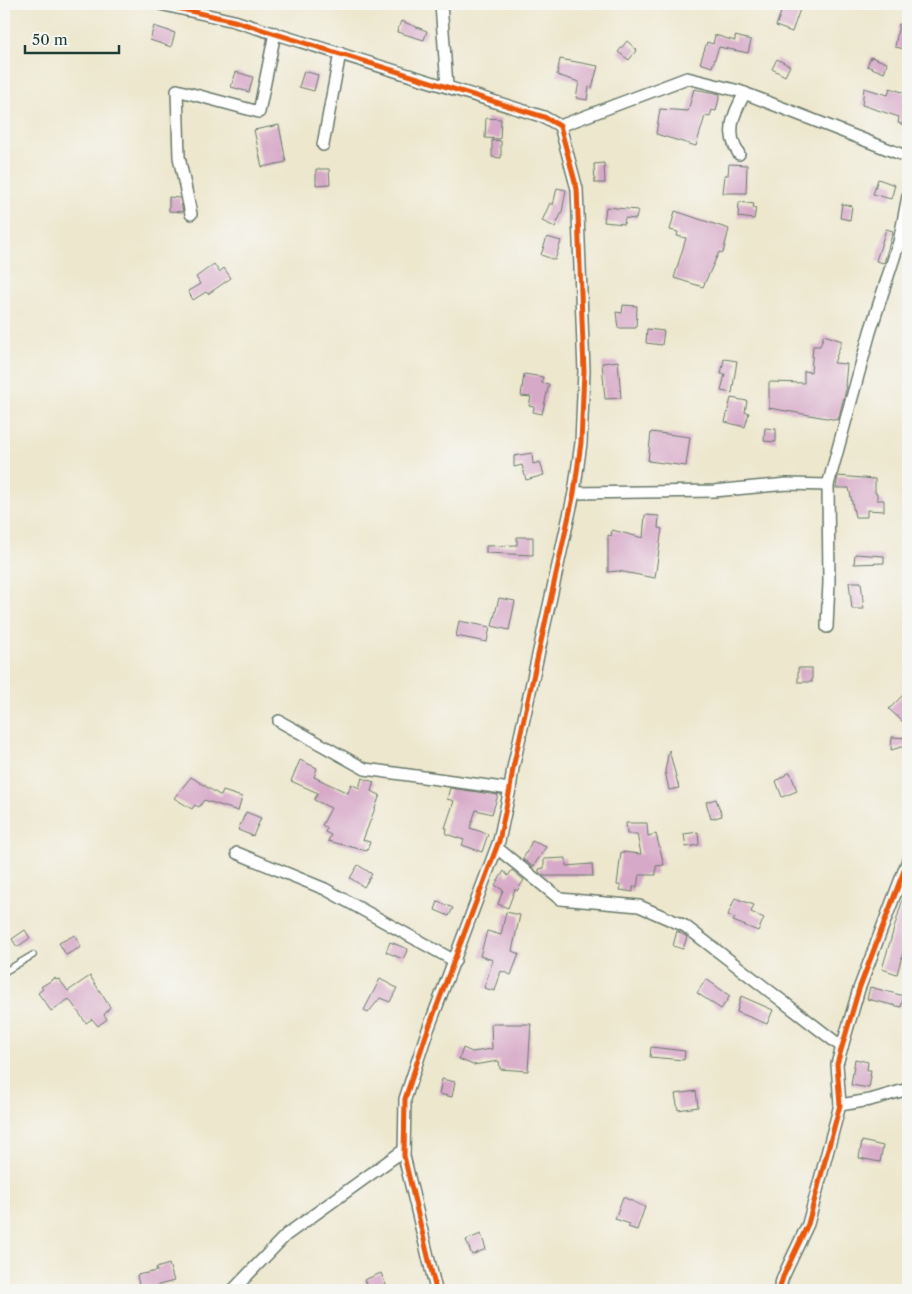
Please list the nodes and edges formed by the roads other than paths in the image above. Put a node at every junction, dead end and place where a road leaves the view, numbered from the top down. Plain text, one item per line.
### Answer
1 (160, 4) edge
2 (441, 4) edge
3 (275, 33) junction
4 (340, 53) junction
5 (447, 86) junction
6 (745, 93) junction
7 (560, 126) junction
8 (323, 145) dead end
9 (739, 154) dead end
10 (908, 158) edge
11 (908, 196) edge
12 (191, 214) dead end
13 (828, 485) junction
14 (574, 492) junction
15 (827, 627) dead end
16 (278, 721) dead end
17 (510, 790) junction
18 (497, 848) junction
19 (238, 853) dead end
20 (908, 860) edge
21 (33, 955) dead end
22 (455, 961) junction
23 (4, 972) edge
24 (842, 1047) junction
25 (908, 1089) edge
26 (840, 1105) junction
27 (404, 1150) junction
28 (233, 1290) edge
29 (436, 1290) edge
30 (779, 1290) edge

1 - 3 street
2 - 5 street
3 - 4 street
3 - 12 street
4 - 5 street
4 - 8 street
5 - 7 street
6 - 7 street
6 - 9 street
6 - 10 street
7 - 14 street
11 - 13 street
13 - 14 street
13 - 15 street
14 - 17 street
16 - 17 street
17 - 18 street
18 - 22 street
18 - 24 street
19 - 22 street
20 - 24 street
21 - 23 lane
22 - 27 street
24 - 26 street
25 - 26 street
26 - 30 street
27 - 28 street
27 - 29 street

